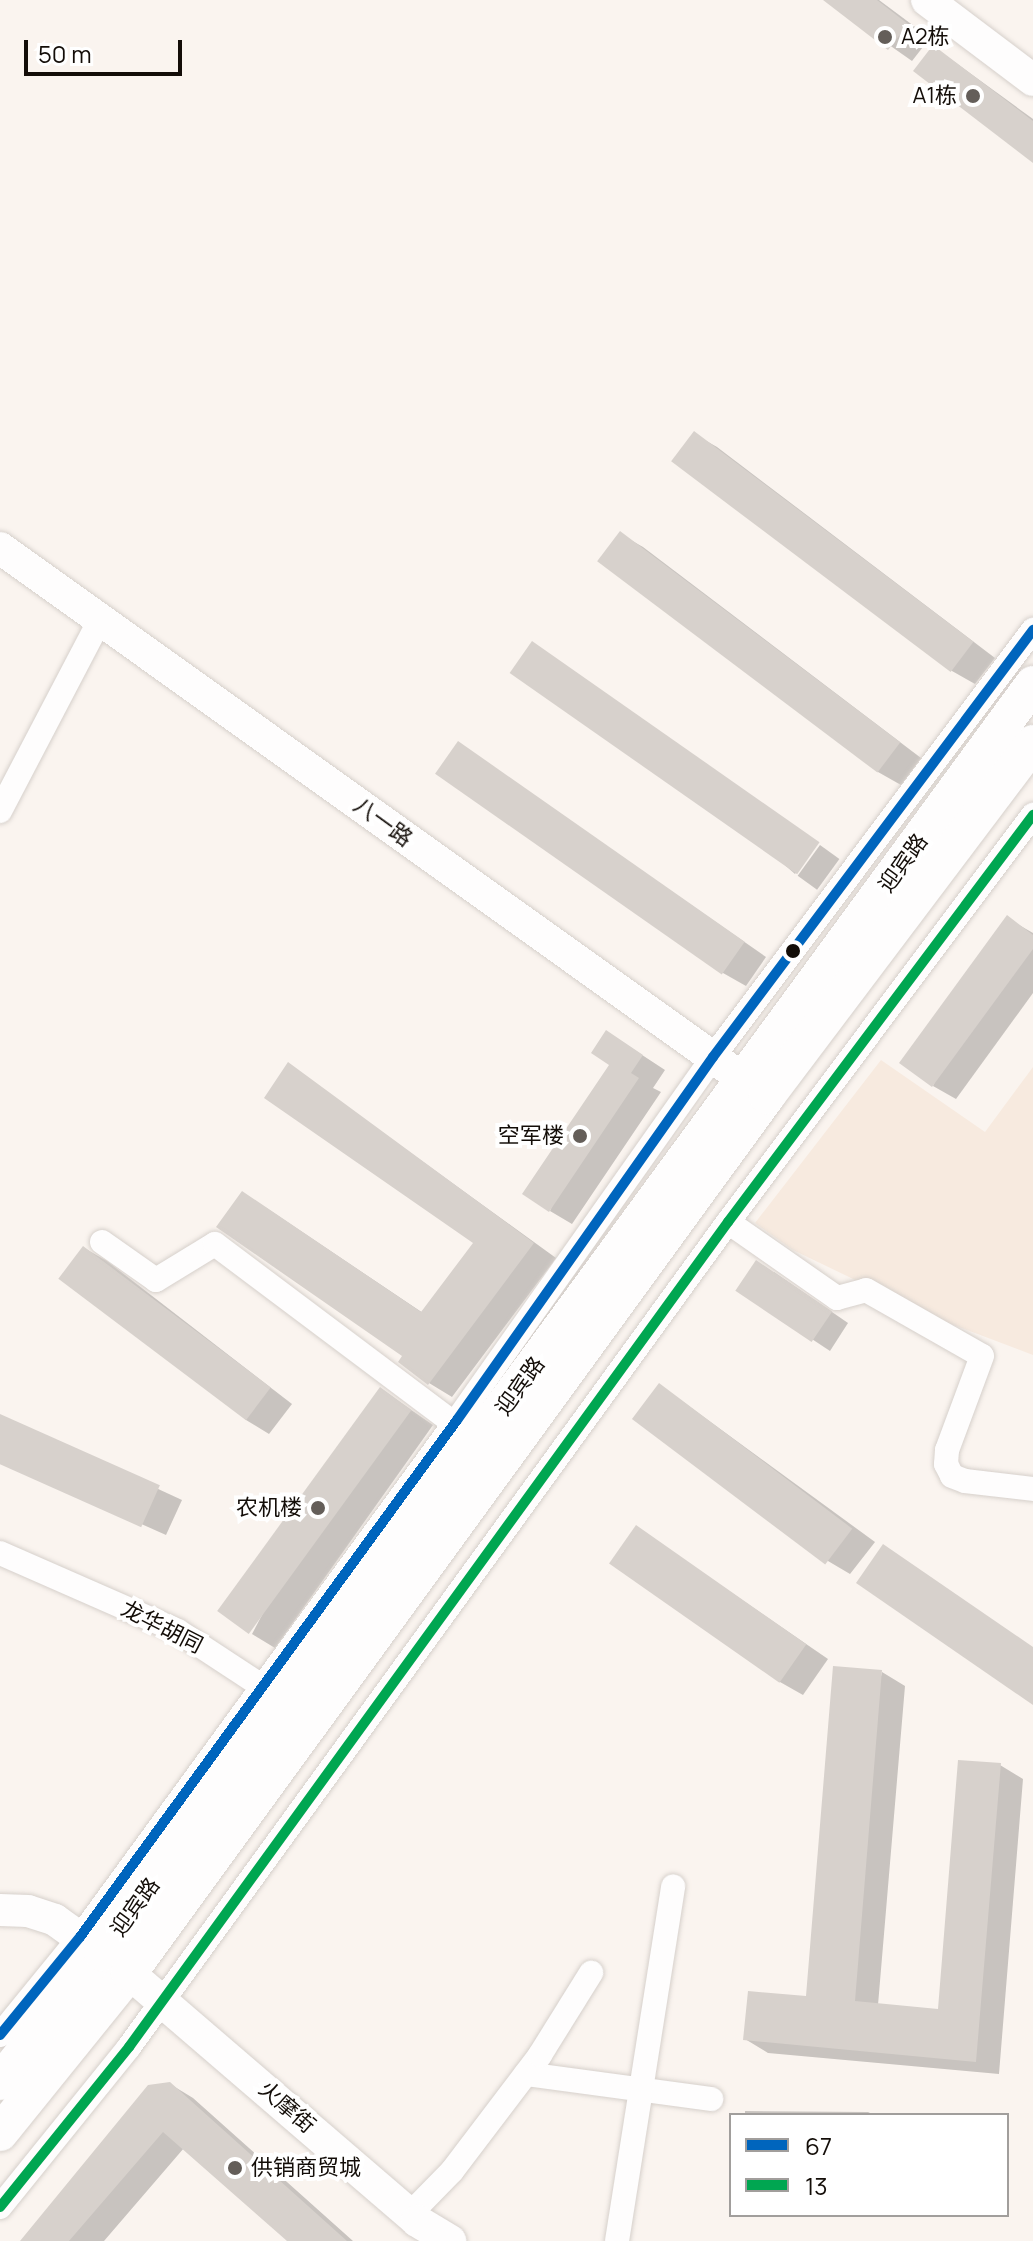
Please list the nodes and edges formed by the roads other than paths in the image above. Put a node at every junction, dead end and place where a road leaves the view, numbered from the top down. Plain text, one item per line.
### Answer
1 (927, 0) edge
2 (1033, 80) edge
3 (0, 548) edge
4 (100, 620) junction
5 (1033, 630) edge
6 (1033, 684) edge
7 (1033, 743) edge
8 (1, 805) edge
9 (1033, 815) edge
10 (713, 1057) junction
11 (756, 1088) junction
12 (728, 1222) junction
13 (102, 1242) dead end
14 (467, 1432) junction
15 (1033, 1489) edge
16 (0, 1553) edge
17 (287, 1702) junction
18 (673, 1886) dead end
19 (0, 1910) edge
20 (103, 1954) junction
21 (591, 1973) dead end
22 (164, 1999) junction
23 (0, 2035) edge
24 (526, 2074) junction
25 (0, 2082) edge
26 (640, 2091) junction
27 (711, 2099) dead end
28 (0, 2133) edge
29 (0, 2207) edge
30 (410, 2214) junction
31 (450, 2241) edge
32 (617, 2241) edge

1 - 2 street
3 - 4 street, 八一路
4 - 8 street
4 - 10 street, 八一路
5 - 10 street
6 - 11 main road, 迎宾路
7 - 11 main road, 迎宾路
9 - 12 street
10 - 11 street, 八一路
10 - 14 street
11 - 14 main road, 迎宾路
11 - 17 main road, 迎宾路
12 - 15 street
12 - 22 street
13 - 14 street
14 - 17 main road, 迎宾路
16 - 17 street, 龙华胡同
17 - 20 main road, 迎宾路
17 - 20 street
18 - 26 street
19 - 20 street, 火摩街
20 - 22 street, 火摩街
20 - 23 street
20 - 25 main road, 迎宾路
20 - 28 main road, 迎宾路
21 - 24 street
22 - 29 street
22 - 30 street, 火摩街
24 - 26 street
24 - 30 street
26 - 27 street
26 - 32 street
30 - 31 street, 火摩街

